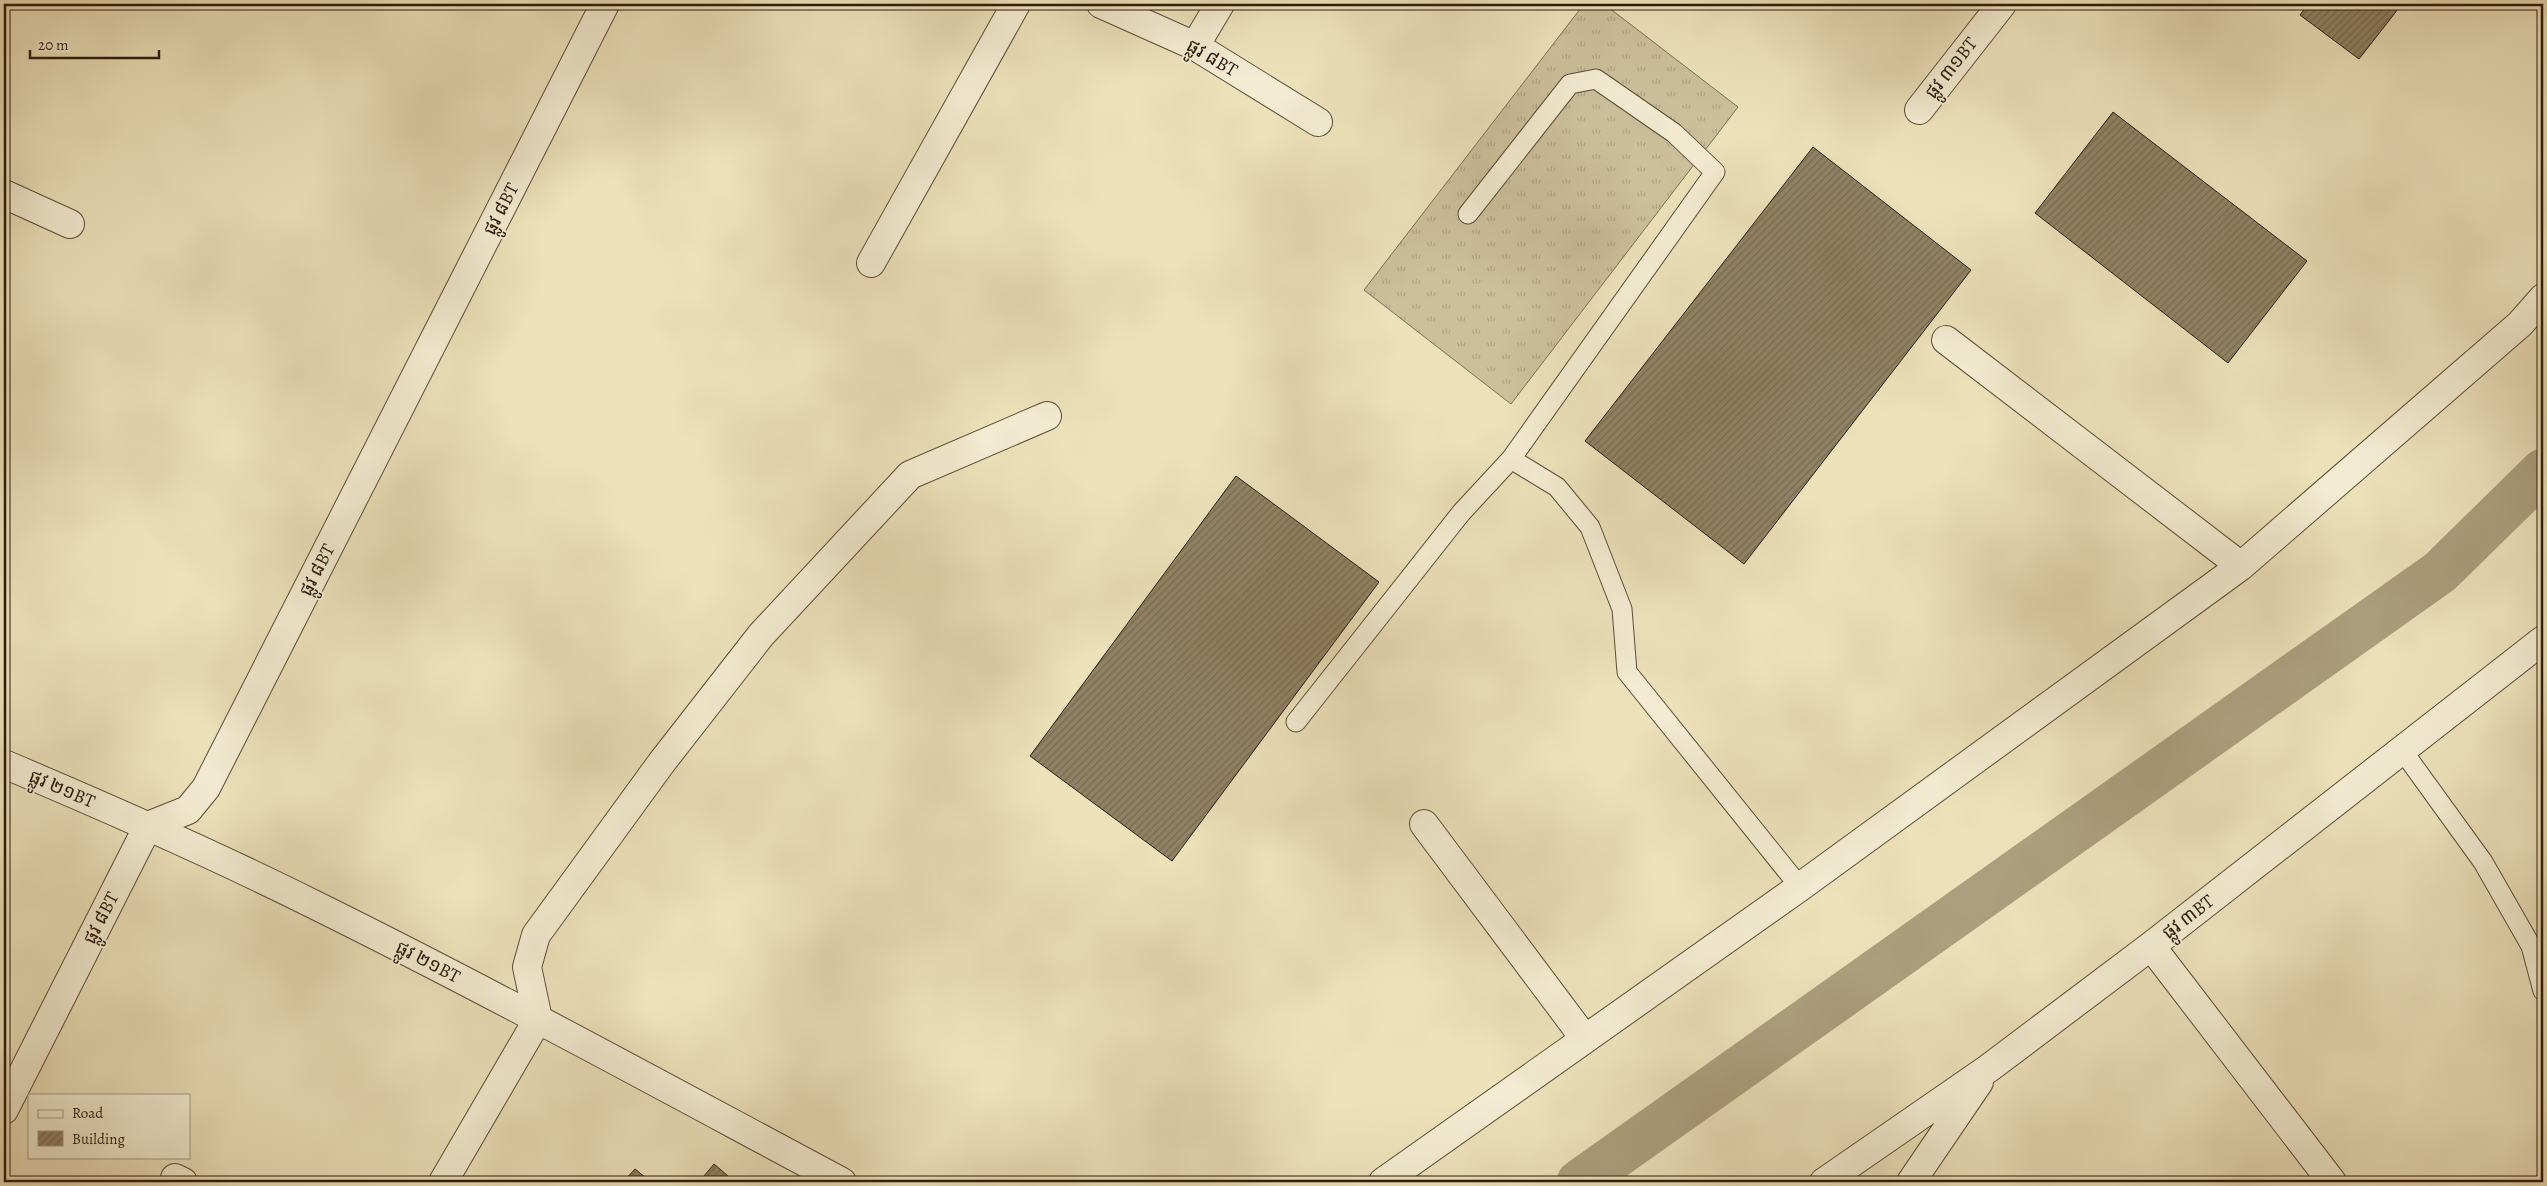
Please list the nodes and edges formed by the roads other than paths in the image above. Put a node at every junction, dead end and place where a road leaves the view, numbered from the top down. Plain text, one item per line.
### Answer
1 (605, 4) edge
2 (1016, 4) edge
3 (1101, 4) edge
4 (1220, 4) edge
5 (2002, 4) edge
6 (1195, 46) junction
7 (1919, 110) dead end
8 (1318, 122) dead end
9 (4, 194) edge
10 (1468, 214) dead end
11 (70, 224) dead end
12 (871, 263) dead end
13 (2543, 298) edge
14 (1946, 340) dead end
15 (1047, 416) dead end
16 (1511, 459) junction
17 (2241, 566) junction
18 (2543, 640) edge
19 (1296, 722) dead end
20 (2402, 750) junction
21 (4, 764) edge
22 (1424, 824) dead end
23 (148, 826) junction
24 (1800, 887) junction
25 (2151, 946) junction
26 (2543, 991) edge
27 (538, 1019) junction
28 (1585, 1038) junction
29 (1989, 1068) junction
30 (4, 1110) edge
31 (442, 1182) edge
32 (842, 1182) edge
33 (1383, 1182) edge
34 (1824, 1182) edge
35 (1911, 1182) edge
36 (2332, 1182) edge

1 - 23 street, ផ្លូវ ៨BT
2 - 12 street
3 - 6 street, ផ្លូវ ៨BT
4 - 6 street
5 - 7 street, ផ្លូវ ៣១BT
6 - 8 street, ផ្លូវ ៨BT
9 - 11 street
10 - 16 lane
13 - 17 street
14 - 17 street
15 - 27 street
16 - 19 lane
16 - 24 lane
17 - 24 street
18 - 20 street, ផ្លូវ ៣BT
20 - 25 street, ផ្លូវ ៣BT
20 - 26 lane
21 - 23 street, ផ្លូវ ២១BT
22 - 28 street
23 - 27 street, ផ្លូវ ២១BT
23 - 30 street, ផ្លូវ ៨BT
24 - 28 street
25 - 29 street, ផ្លូវ ៣BT
25 - 36 street
27 - 31 street
27 - 32 street, ផ្លូវ ២១BT
28 - 33 street
29 - 34 street, ផ្លូវ ៣BT
29 - 35 street

